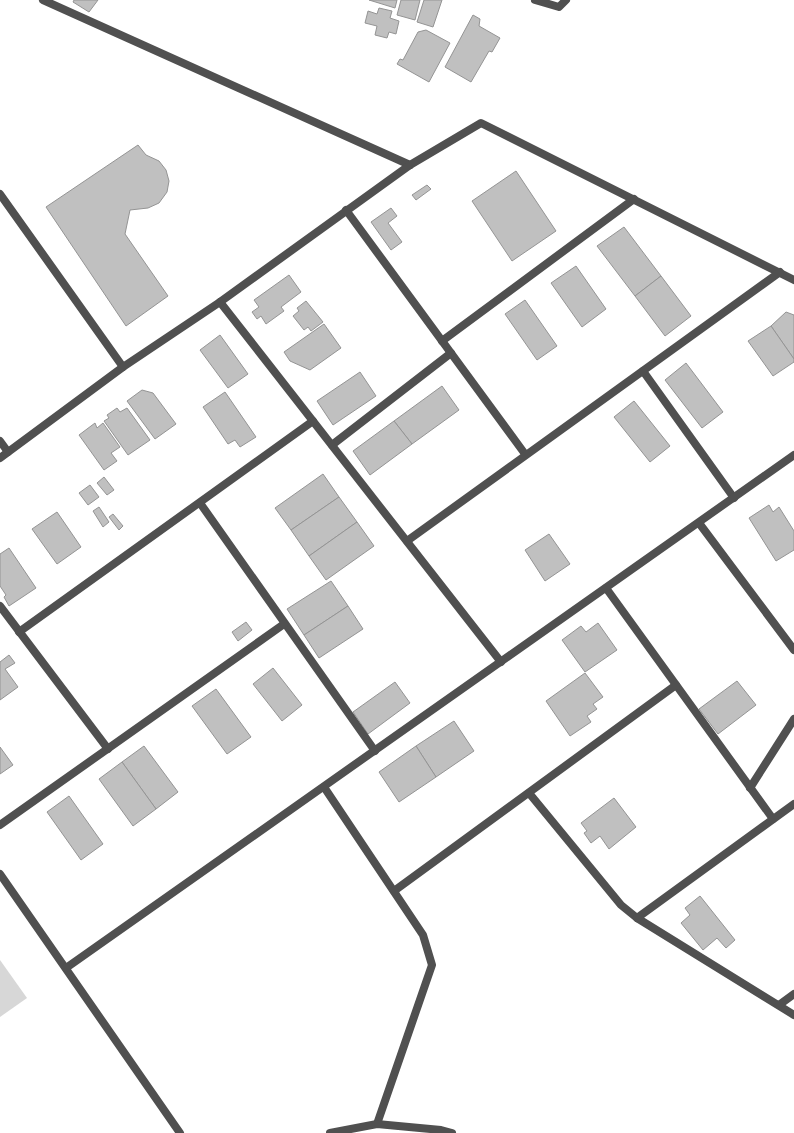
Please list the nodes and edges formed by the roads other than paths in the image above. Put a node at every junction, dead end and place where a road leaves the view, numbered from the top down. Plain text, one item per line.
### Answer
1 (43, 0) edge
2 (534, 0) edge
3 (566, 0) edge
4 (410, 165) junction
5 (0, 194) edge
6 (634, 200) junction
7 (346, 210) junction
8 (780, 272) junction
9 (794, 280) edge
10 (220, 302) junction
11 (442, 341) junction
12 (451, 353) junction
13 (124, 367) junction
14 (643, 371) junction
15 (313, 421) junction
16 (0, 441) edge
17 (332, 445) junction
18 (8, 452) junction
19 (525, 454) junction
20 (794, 456) edge
21 (0, 458) edge
22 (734, 498) junction
23 (200, 504) junction
24 (699, 523) junction
25 (407, 541) junction
26 (606, 588) junction
27 (0, 606) edge
28 (284, 624) junction
29 (19, 632) junction
30 (794, 650) edge
31 (501, 662) junction
32 (676, 685) junction
33 (794, 719) edge
34 (108, 749) junction
35 (375, 751) junction
36 (324, 787) junction
37 (750, 788) junction
38 (529, 793) junction
39 (794, 804) edge
40 (773, 819) junction
41 (0, 825) edge
42 (0, 874) edge
43 (394, 891) junction
44 (637, 918) junction
45 (66, 968) junction
46 (794, 994) edge
47 (779, 1005) junction
48 (794, 1015) edge
49 (377, 1124) junction
50 (180, 1133) edge
51 (330, 1133) edge
52 (452, 1133) edge

1 - 4 street
2 - 3 street
4 - 6 street
4 - 7 street
5 - 13 street
6 - 8 street
6 - 11 street
7 - 10 street
7 - 11 street
8 - 9 street
8 - 14 street
10 - 13 street
10 - 15 street
11 - 12 street
12 - 17 street
12 - 19 street
13 - 18 street
14 - 19 street
14 - 22 street
15 - 17 street
15 - 23 street
16 - 18 street
17 - 25 street
18 - 21 street
19 - 25 street
20 - 22 street
22 - 24 street
23 - 28 street
23 - 29 street
24 - 26 street
24 - 30 street
25 - 31 street
26 - 31 street
26 - 32 street
27 - 29 street
28 - 34 street
28 - 35 street
29 - 34 street
31 - 35 street
32 - 37 street
32 - 38 street
33 - 37 street
34 - 41 street
35 - 36 street
36 - 43 street
36 - 45 street
37 - 40 street
38 - 43 street
38 - 44 street
39 - 40 street
40 - 44 street
42 - 45 street
43 - 49 street
44 - 47 street
45 - 50 street
46 - 47 street
47 - 48 street
49 - 51 street
49 - 52 street

